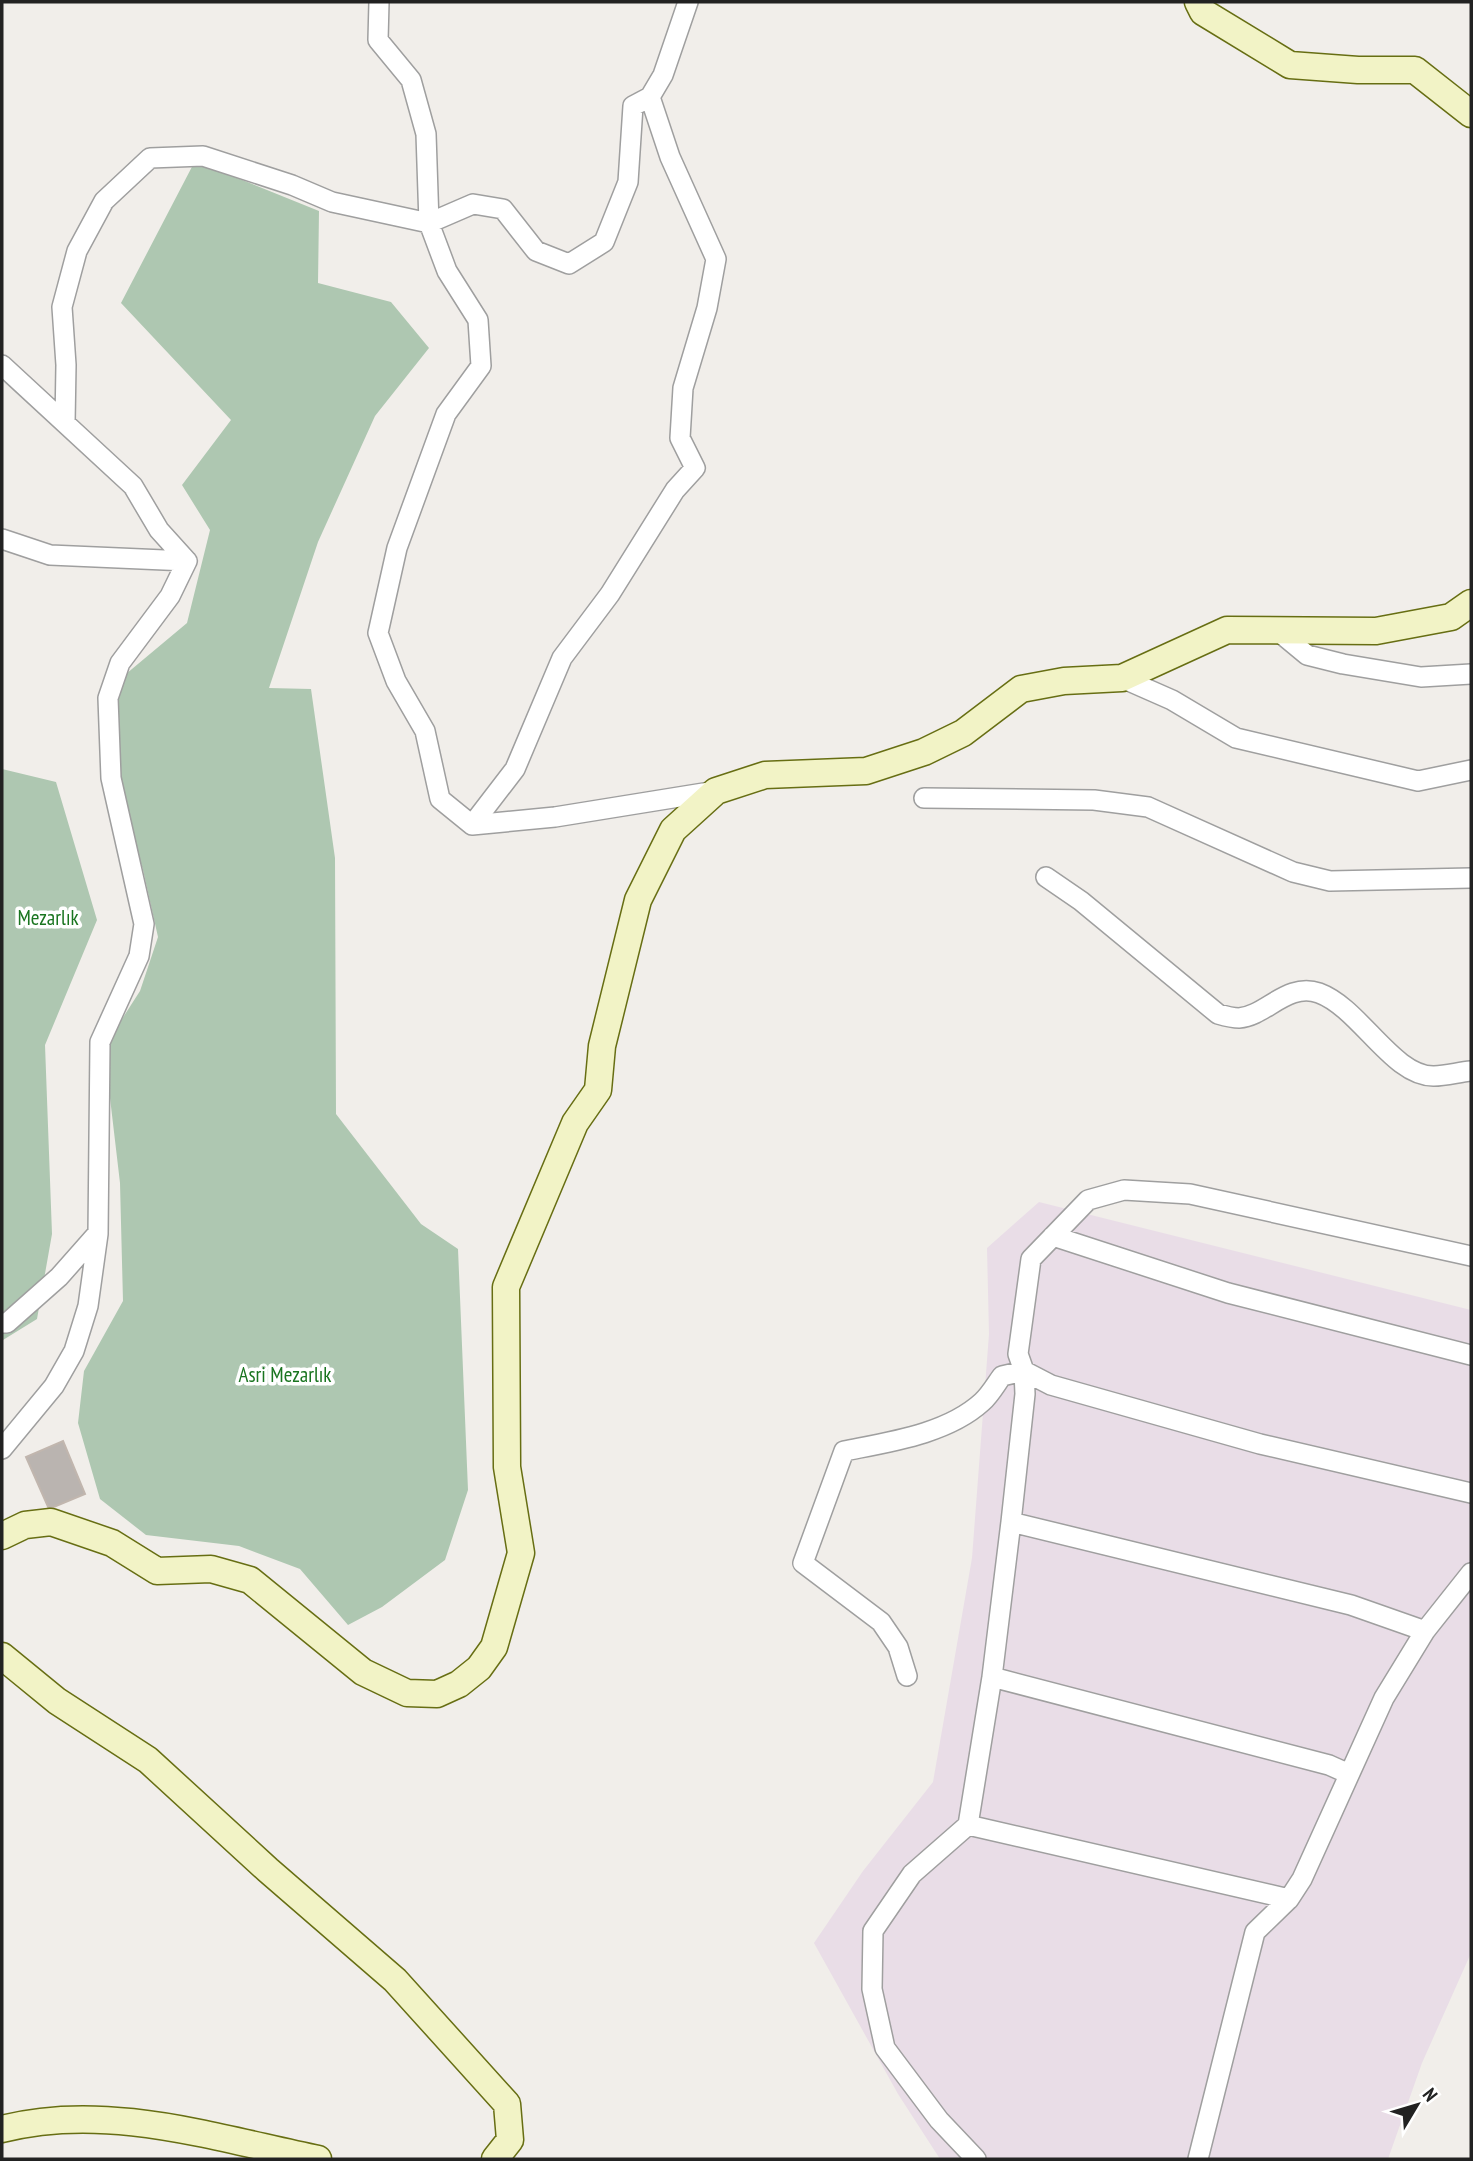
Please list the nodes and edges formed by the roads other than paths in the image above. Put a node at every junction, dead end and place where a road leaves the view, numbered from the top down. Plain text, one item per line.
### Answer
1 (379, 2) edge
2 (688, 2) edge
3 (1198, 2) edge
4 (650, 97) junction
5 (1471, 114) edge
6 (429, 223) junction
7 (2, 365) edge
8 (65, 423) junction
9 (2, 538) edge
10 (187, 561) junction
11 (1471, 603) edge
12 (1278, 631) junction
13 (1471, 674) edge
14 (1122, 678) junction
15 (1471, 770) edge
16 (716, 791) junction
17 (924, 798) dead end
18 (472, 825) junction
19 (1046, 877) dead end
20 (1471, 878) edge
21 (1471, 1071) edge
22 (97, 1234) junction
23 (1053, 1236) junction
24 (1471, 1256) edge
25 (2, 1323) edge
26 (1471, 1355) edge
27 (1024, 1371) junction
28 (2, 1449) edge
29 (1471, 1493) edge
30 (1012, 1522) junction
31 (2, 1535) edge
32 (1471, 1573) edge
33 (1425, 1631) junction
34 (2, 1656) edge
35 (907, 1676) dead end
36 (992, 1677) junction
37 (1349, 1774) junction
38 (968, 1825) junction
39 (1289, 1899) junction
40 (2, 2129) edge
41 (318, 2159) edge
42 (495, 2159) edge
43 (976, 2159) edge
44 (1198, 2159) edge

1 - 6 street
2 - 4 street
3 - 5 main road
4 - 6 street
4 - 18 street
6 - 8 street
6 - 18 street
7 - 8 street
8 - 10 street
9 - 10 street
10 - 22 street
11 - 12 main road
12 - 13 street
12 - 14 main road
14 - 15 street
14 - 16 main road
16 - 18 street
16 - 31 main road
17 - 20 street
19 - 21 street
22 - 25 street
22 - 28 street
23 - 24 street
23 - 26 street
23 - 27 street
27 - 29 street
27 - 30 street
27 - 35 street
30 - 33 street
30 - 36 street
32 - 33 street
33 - 37 street
34 - 42 main road
36 - 37 street
36 - 38 street
37 - 39 street
38 - 39 street
38 - 43 street
39 - 44 street
40 - 41 main road

